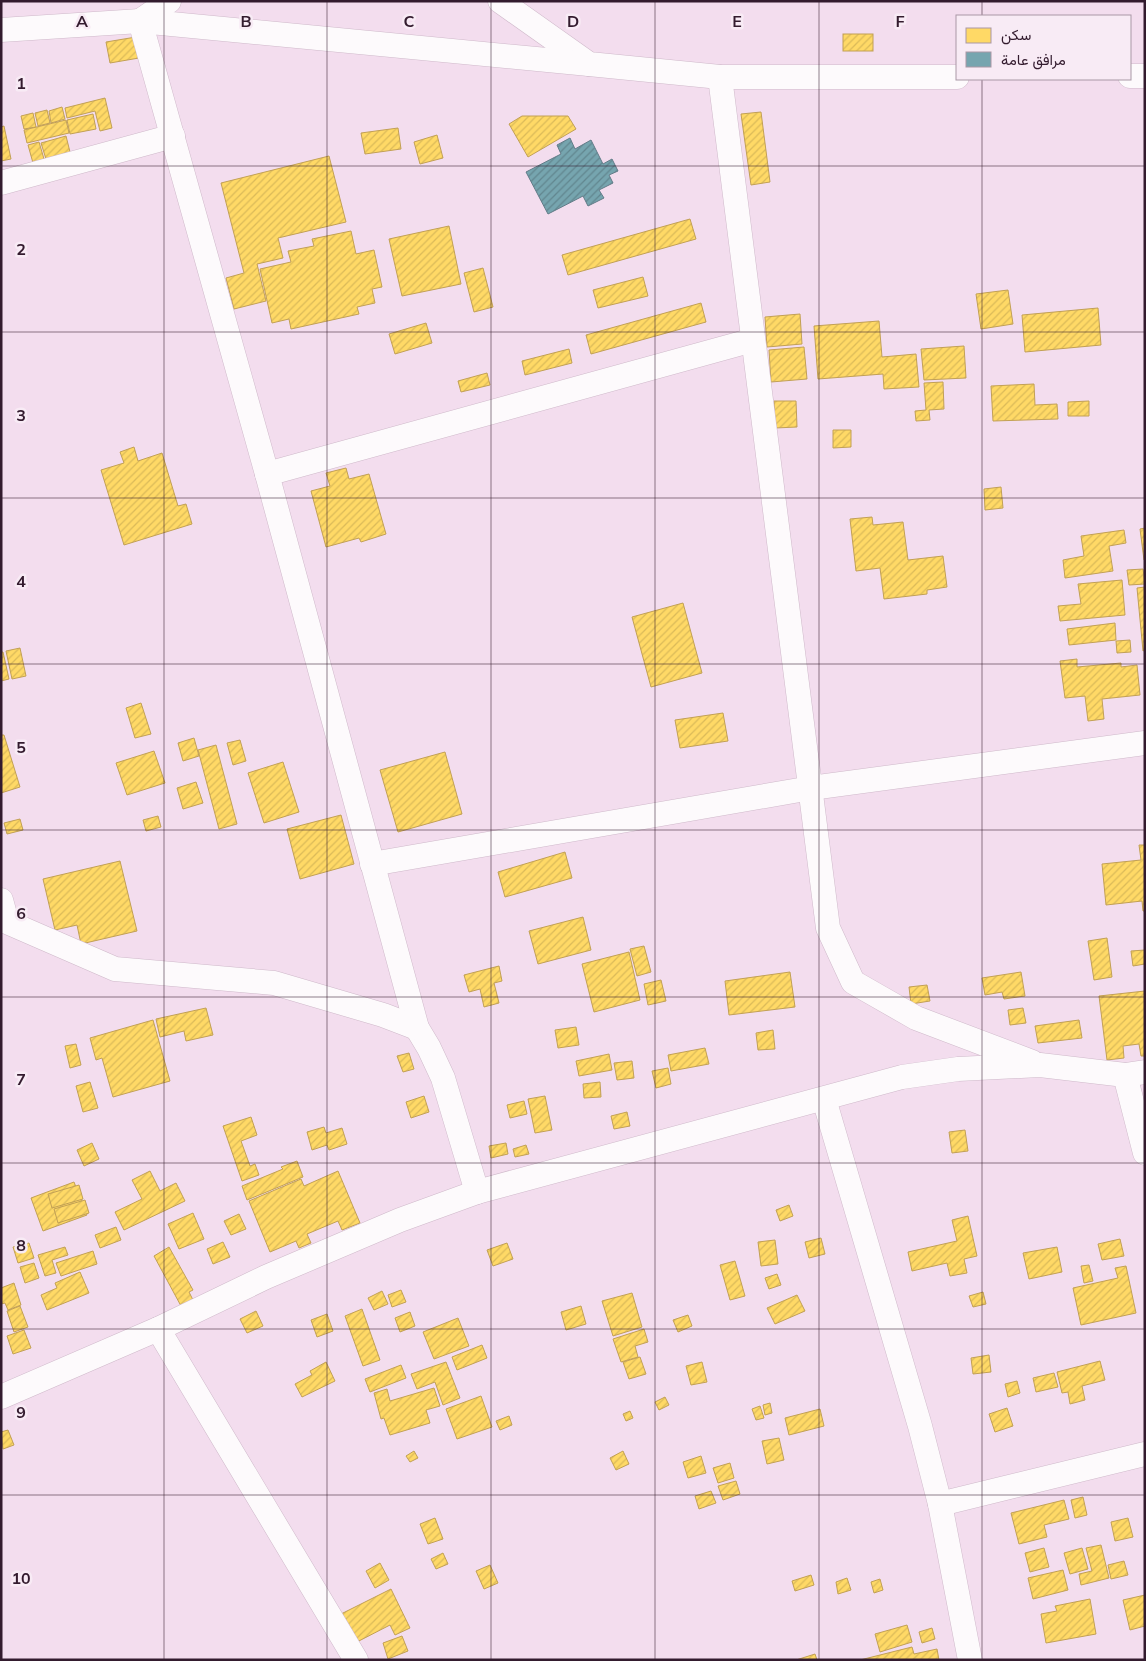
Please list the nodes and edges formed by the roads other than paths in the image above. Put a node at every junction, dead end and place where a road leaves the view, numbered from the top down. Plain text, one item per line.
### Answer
1 (169, 1) edge
2 (500, 1) edge
3 (140, 21) junction
4 (1, 30) edge
5 (589, 64) junction
6 (1131, 76) edge
7 (1145, 76) edge
8 (720, 77) junction
9 (956, 77) edge
10 (173, 136) junction
11 (1, 183) edge
12 (753, 340) junction
13 (267, 474) junction
14 (1145, 743) edge
15 (811, 788) junction
16 (372, 864) junction
17 (1, 900) edge
18 (417, 1028) junction
19 (1040, 1065) junction
20 (1135, 1074) edge
21 (824, 1099) junction
22 (1145, 1153) edge
23 (477, 1192) junction
24 (158, 1329) junction
25 (1, 1398) edge
26 (1145, 1454) edge
27 (940, 1504) junction
28 (356, 1660) edge
29 (970, 1660) edge

1 - 3 street
2 - 5 street
3 - 4 street
3 - 5 street
3 - 10 street
5 - 8 street
6 - 7 street
8 - 9 street
8 - 12 street
10 - 11 street
10 - 13 street
12 - 13 street
12 - 15 street
13 - 16 street
14 - 15 street
15 - 16 street
15 - 19 street
16 - 18 street
17 - 18 street
18 - 23 street
19 - 20 street
19 - 21 street
20 - 22 street
21 - 23 street
21 - 27 street
23 - 24 street
24 - 25 street
24 - 28 street
26 - 27 street
27 - 29 street

